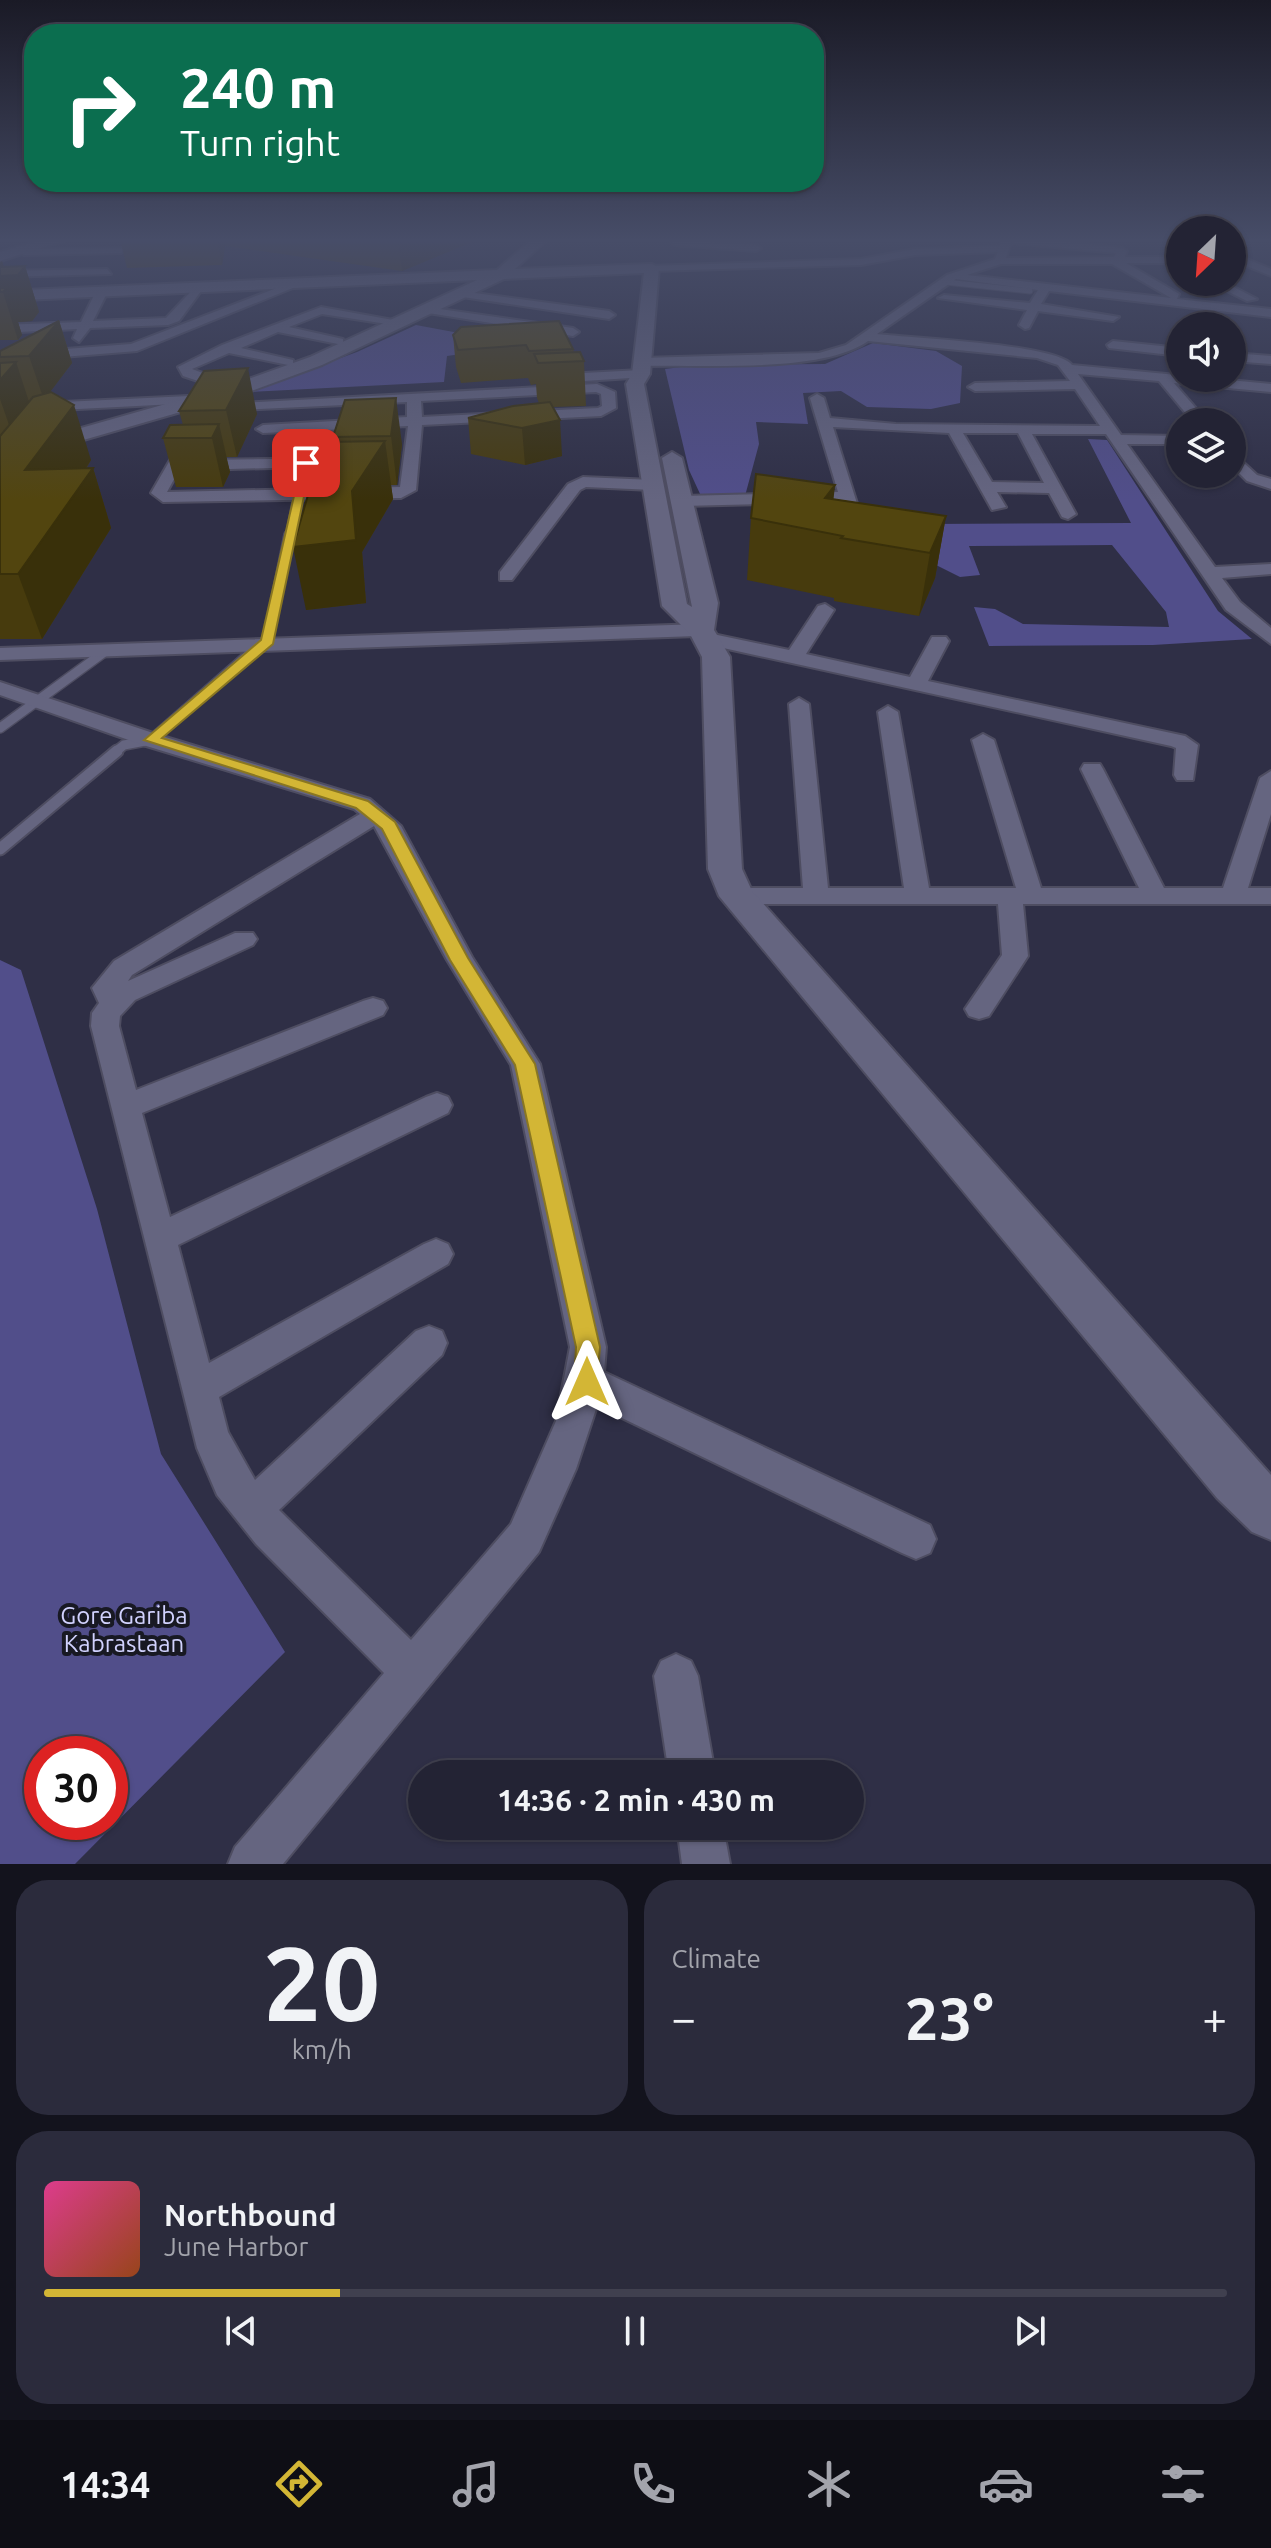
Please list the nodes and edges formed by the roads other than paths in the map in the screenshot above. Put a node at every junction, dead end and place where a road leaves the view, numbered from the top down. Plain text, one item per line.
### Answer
1 (43, 327) edge
2 (85, 327) edge
3 (189, 327) edge
4 (251, 327) edge
5 (278, 327) edge
6 (372, 327) edge
7 (389, 327) edge
8 (540, 327) edge
9 (646, 327) edge
10 (881, 327) edge
11 (1112, 327) edge
12 (0, 329) edge
13 (270, 330) junction
14 (938, 330) dead end
15 (573, 332) dead end
16 (165, 336) junction
17 (866, 337) junction
18 (79, 338) junction
19 (993, 340) dead end
20 (339, 342) junction
21 (0, 343) edge
22 (226, 348) junction
23 (1166, 349) edge
24 (0, 358) edge
25 (1246, 358) edge
26 (1271, 360) edge
27 (288, 363) junction
28 (641, 368) junction
29 (1071, 369) junction
30 (1163, 378) junction
31 (222, 385) junction
32 (1081, 385) junction
33 (975, 387) dead end
34 (1271, 388) edge
35 (527, 392) junction
36 (492, 394) junction
37 (299, 398) junction
38 (414, 398) junction
39 (817, 398) dead end
40 (200, 400) junction
41 (272, 400) junction
42 (378, 400) junction
43 (167, 401) junction
44 (1189, 408) edge
45 (0, 409) edge
46 (533, 416) junction
47 (497, 418) junction
48 (824, 422) junction
49 (376, 424) junction
50 (291, 428) junction
51 (954, 429) junction
52 (1023, 430) junction
53 (342, 434) junction
54 (410, 434) junction
55 (1116, 434) junction
56 (1166, 439) edge
57 (371, 440) edge
58 (256, 447) junction
59 (0, 452) edge
60 (0, 458) edge
61 (306, 463) junction
62 (339, 463) junction
63 (176, 466) junction
64 (1246, 472) edge
65 (1271, 484) edge
66 (653, 485) junction
67 (987, 487) junction
68 (1054, 488) junction
69 (297, 495) junction
70 (335, 495) junction
71 (847, 497) junction
72 (682, 501) junction
73 (998, 507) dead end
74 (1068, 514) dead end
75 (857, 532) edge
76 (1271, 569) edge
77 (1210, 573) junction
78 (506, 576) dead end
79 (825, 610) dead end
80 (1240, 612) junction
81 (1271, 618) edge
82 (703, 634) junction
83 (1271, 638) edge
84 (939, 641) dead end
85 (264, 644) junction
86 (107, 650) junction
87 (0, 654) edge
88 (794, 657) junction
89 (916, 685) junction
90 (0, 688) edge
91 (39, 700) junction
92 (799, 704) dead end
93 (1144, 710) dead end
94 (888, 712) dead end
95 (0, 728) edge
96 (1140, 733) junction
97 (151, 740) junction
98 (983, 740) dead end
99 (1092, 769) dead end
100 (1185, 775) dead end
101 (1271, 779) edge
102 (377, 814) junction
103 (0, 849) edge
104 (736, 896) junction
105 (816, 896) junction
106 (1233, 896) junction
107 (1271, 896) edge
108 (918, 897) junction
109 (1020, 897) junction
110 (1157, 898) junction
111 (244, 939) dead end
112 (113, 1003) junction
113 (373, 1008) dead end
114 (979, 1009) dead end
115 (437, 1105) dead end
116 (126, 1107) junction
117 (160, 1238) junction
118 (436, 1254) dead end
119 (429, 1343) dead end
120 (587, 1382) junction
121 (198, 1389) junction
122 (253, 1508) junction
123 (1271, 1513) edge
124 (916, 1539) dead end
125 (414, 1673) junction
126 (676, 1676) dead end
127 (690, 1760) edge
128 (702, 1840) edge
129 (252, 1864) edge
130 (706, 1864) edge

1 - 12 street
2 - 18 street
3 - 16 street
4 - 13 street
5 - 13 street
6 - 20 street
7 - 40 street
8 - 15 street
9 - 28 street
10 - 17 street
11 - 23 street
13 - 20 street
13 - 22 street
14 - 19 street
16 - 18 street
16 - 24 street
17 - 28 street
17 - 29 street
18 - 21 street
20 - 27 street
22 - 27 street
22 - 31 street
25 - 26 street
27 - 31 street
28 - 37 street
28 - 66 street
28 - 72 street
29 - 30 street
29 - 32 street
30 - 34 street
30 - 44 street
31 - 43 street
32 - 33 street
32 - 55 street
35 - 36 street
35 - 46 street
35 - 46 street
36 - 38 street
36 - 47 street
37 - 41 street
37 - 42 street
37 - 50 street
38 - 42 street
38 - 54 street
39 - 48 street
40 - 41 street
40 - 43 street
40 - 60 street
41 - 58 street
41 - 63 street
42 - 49 street
43 - 45 street
43 - 59 street
46 - 47 street
47 - 54 street
48 - 51 street
48 - 71 street
49 - 53 street
49 - 54 street
50 - 53 street
50 - 58 street
51 - 52 street
51 - 67 street
52 - 55 street
52 - 68 street
53 - 57 street
53 - 62 street
54 - 70 street
55 - 56 street
55 - 77 street
58 - 61 street
58 - 63 street
61 - 62 street
61 - 69 street
62 - 70 street
63 - 69 street
64 - 65 street
66 - 78 street
66 - 82 street
67 - 68 street
67 - 73 street
68 - 74 street
69 - 70 street
69 - 85 lane
71 - 72 street
71 - 75 street
72 - 82 street
76 - 77 street
77 - 80 street
79 - 88 street
80 - 81 street
80 - 83 street
82 - 85 street
82 - 88 street
82 - 104 street
84 - 89 street
85 - 86 street
85 - 97 lane
86 - 87 street
86 - 91 lane
88 - 89 street
89 - 96 street
90 - 91 street
91 - 95 lane
91 - 97 street
92 - 105 street
93 - 96 street
94 - 108 street
96 - 100 street
97 - 102 street
97 - 103 lane
98 - 109 street
99 - 110 street
101 - 106 street
102 - 112 street
102 - 120 street
104 - 105 street
104 - 123 street
105 - 108 street
106 - 107 street
106 - 110 street
108 - 109 street
109 - 110 street
109 - 114 street
111 - 112 street
112 - 116 street
113 - 116 street
115 - 117 street
116 - 117 street
117 - 121 street
118 - 121 street
119 - 122 street
120 - 124 street
120 - 125 street
121 - 122 street
122 - 125 street
125 - 129 street
126 - 127 street
128 - 130 street

